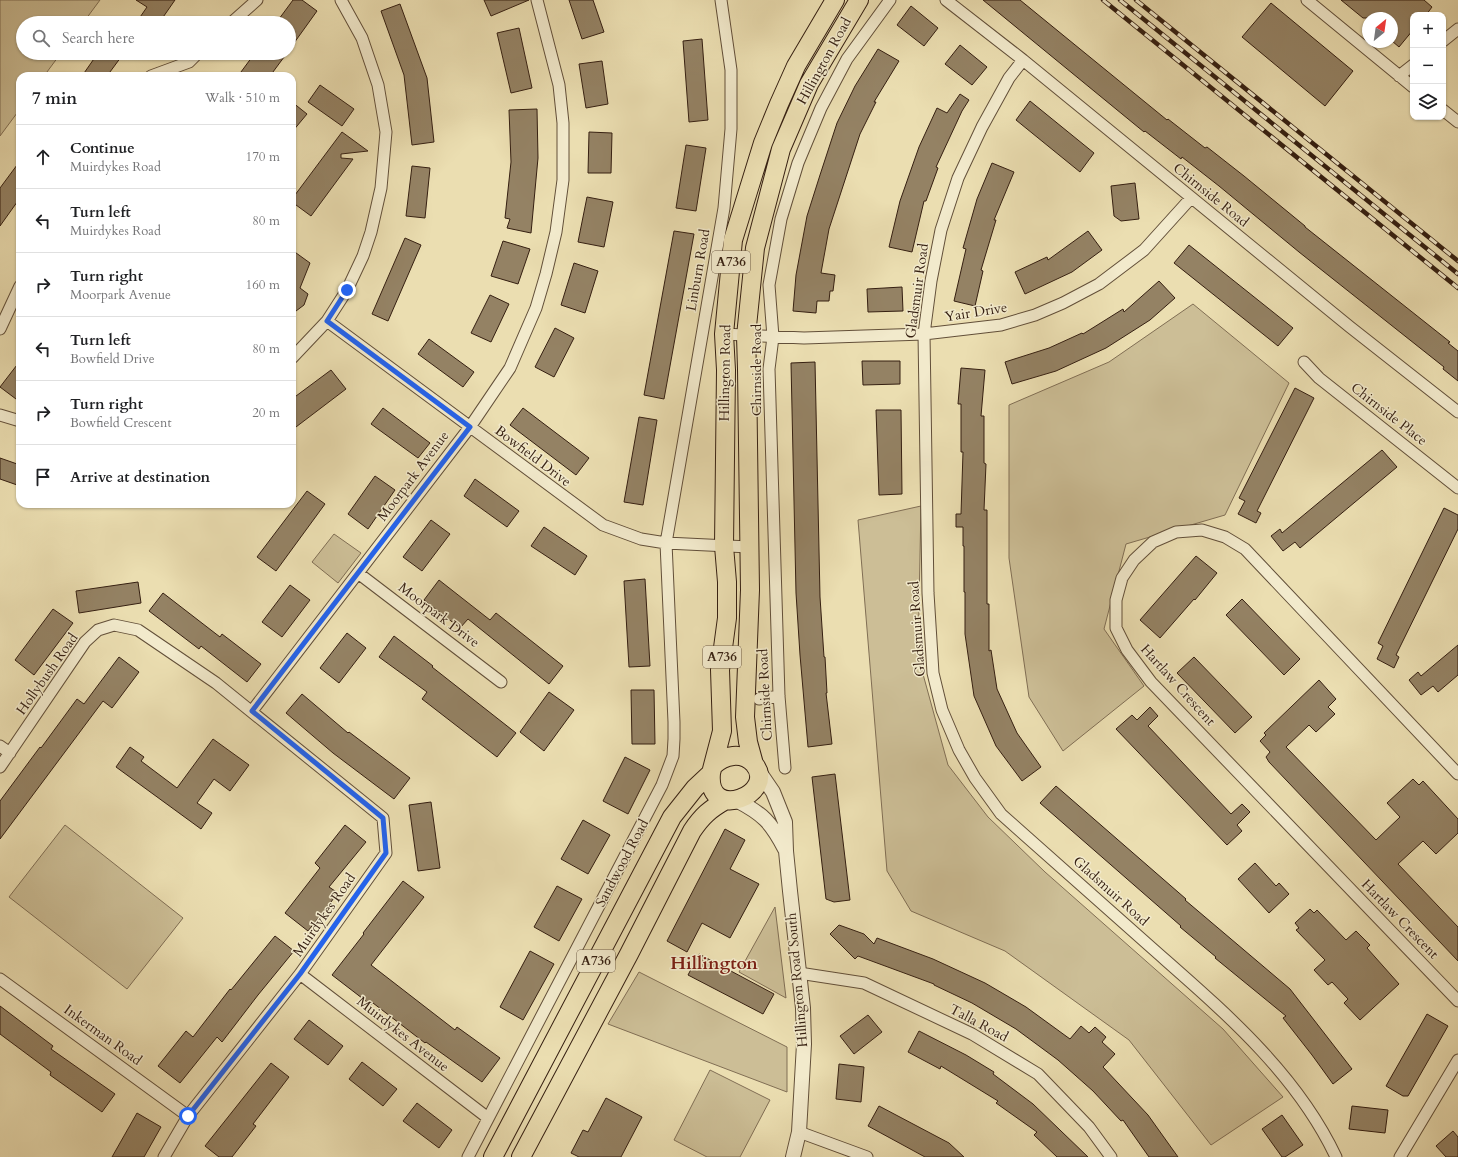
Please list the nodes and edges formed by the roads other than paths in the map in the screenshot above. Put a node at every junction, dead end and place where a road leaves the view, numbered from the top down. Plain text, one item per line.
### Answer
1 (257, 0) edge
2 (342, 0) edge
3 (537, 0) edge
4 (721, 0) edge
5 (835, 0) edge
6 (859, 0) edge
7 (890, 0) edge
8 (946, 0) edge
9 (1307, 0) edge
10 (239, 16) edge
11 (1458, 29) edge
12 (1446, 39) edge
13 (191, 60) edge
14 (1023, 60) junction
15 (1410, 67) edge
16 (162, 72) edge
17 (1399, 76) junction
18 (1410, 84) edge
19 (1446, 112) edge
20 (1458, 122) edge
21 (1191, 198) junction
22 (16, 295) edge
23 (327, 321) junction
24 (0, 329) edge
25 (724, 334) junction
26 (924, 334) junction
27 (746, 336) junction
28 (773, 337) junction
29 (296, 354) edge
30 (1304, 362) dead end
31 (1458, 412) edge
32 (0, 415) edge
33 (16, 420) edge
34 (470, 427) junction
35 (1458, 488) edge
36 (666, 543) junction
37 (724, 546) junction
38 (749, 547) junction
39 (358, 573) junction
40 (501, 682) dead end
41 (779, 696) junction
42 (759, 699) dead end
43 (252, 711) junction
44 (0, 746) edge
45 (10, 754) junction
46 (0, 767) edge
47 (756, 767) junction
48 (785, 768) dead end
49 (712, 770) junction
50 (1458, 774) edge
51 (731, 800) junction
52 (786, 851) junction
53 (799, 973) junction
54 (300, 974) junction
55 (0, 979) edge
56 (1458, 1001) edge
57 (1458, 1060) edge
58 (188, 1116) junction
59 (488, 1118) junction
60 (799, 1132) junction
61 (164, 1157) edge
62 (468, 1157) edge
63 (493, 1157) edge
64 (521, 1157) edge
65 (794, 1157) edge
66 (867, 1157) edge
67 (1112, 1157) edge
68 (1336, 1157) edge
69 (1400, 1157) edge

1 - 10 street
2 - 23 street
3 - 34 street, Moorpark Avenue
4 - 36 street, Linburn Road
5 - 25 main road, Hillington Road / A736
6 - 27 main road, Hillington Road / A736
7 - 28 street, Chirnside Road
8 - 14 street, Chirnside Road
9 - 17 street
11 - 12 street
13 - 16 street
14 - 21 street, Chirnside Road
14 - 26 street, Gladsmuir Road
15 - 17 street
17 - 18 street
19 - 20 street
21 - 26 street, Yair Drive
21 - 31 street, Chirnside Road
22 - 24 street
23 - 29 street
23 - 34 street, Bowfield Drive
25 - 27 street, Yair Drive
25 - 37 main road, Hillington Road / A736
26 - 28 street, Yair Drive
26 - 68 street, Gladsmuir Road
27 - 28 street, Yair Drive
27 - 38 main road, Hillington Road / A736
28 - 41 street, Chirnside Road
30 - 35 street, Chirnside Place
32 - 33 street
34 - 36 street, Bowfield Drive
34 - 39 street, Moorpark Avenue
36 - 37 street, Bowfield Drive
36 - 59 street, Sandwood Road
37 - 38 street, Bowfield Drive
37 - 49 main road, Hillington Road / A736
38 - 47 main road, Hillington Road / A736
39 - 40 street, Moorpark Drive
39 - 43 street, Moorpark Avenue
41 - 42 street
41 - 48 street, Chirnside Road
43 - 45 street, Hollybush Road
43 - 54 street, Muirdykes Road
44 - 45 street
45 - 46 street, Hollybush Road
47 - 49 main road
47 - 51 main road
47 - 52 street, Hillington Road South
49 - 51 main road
49 - 63 main road, Sandwood Road / A736
50 - 56 street, Hartlaw Crescent
51 - 52 street, Hillington Road South
51 - 64 main road, A736
52 - 53 street, Hillington Road South
53 - 60 street, Hillington Road South
53 - 67 street, Talla Road
54 - 58 street, Muirdykes Road
54 - 59 street, Muirdykes Avenue
55 - 58 street, Inkerman Road
57 - 69 street
58 - 61 street, Muirdykes Road
59 - 62 street, Sandwood Road
60 - 65 street, Hillington Road South
60 - 66 street

